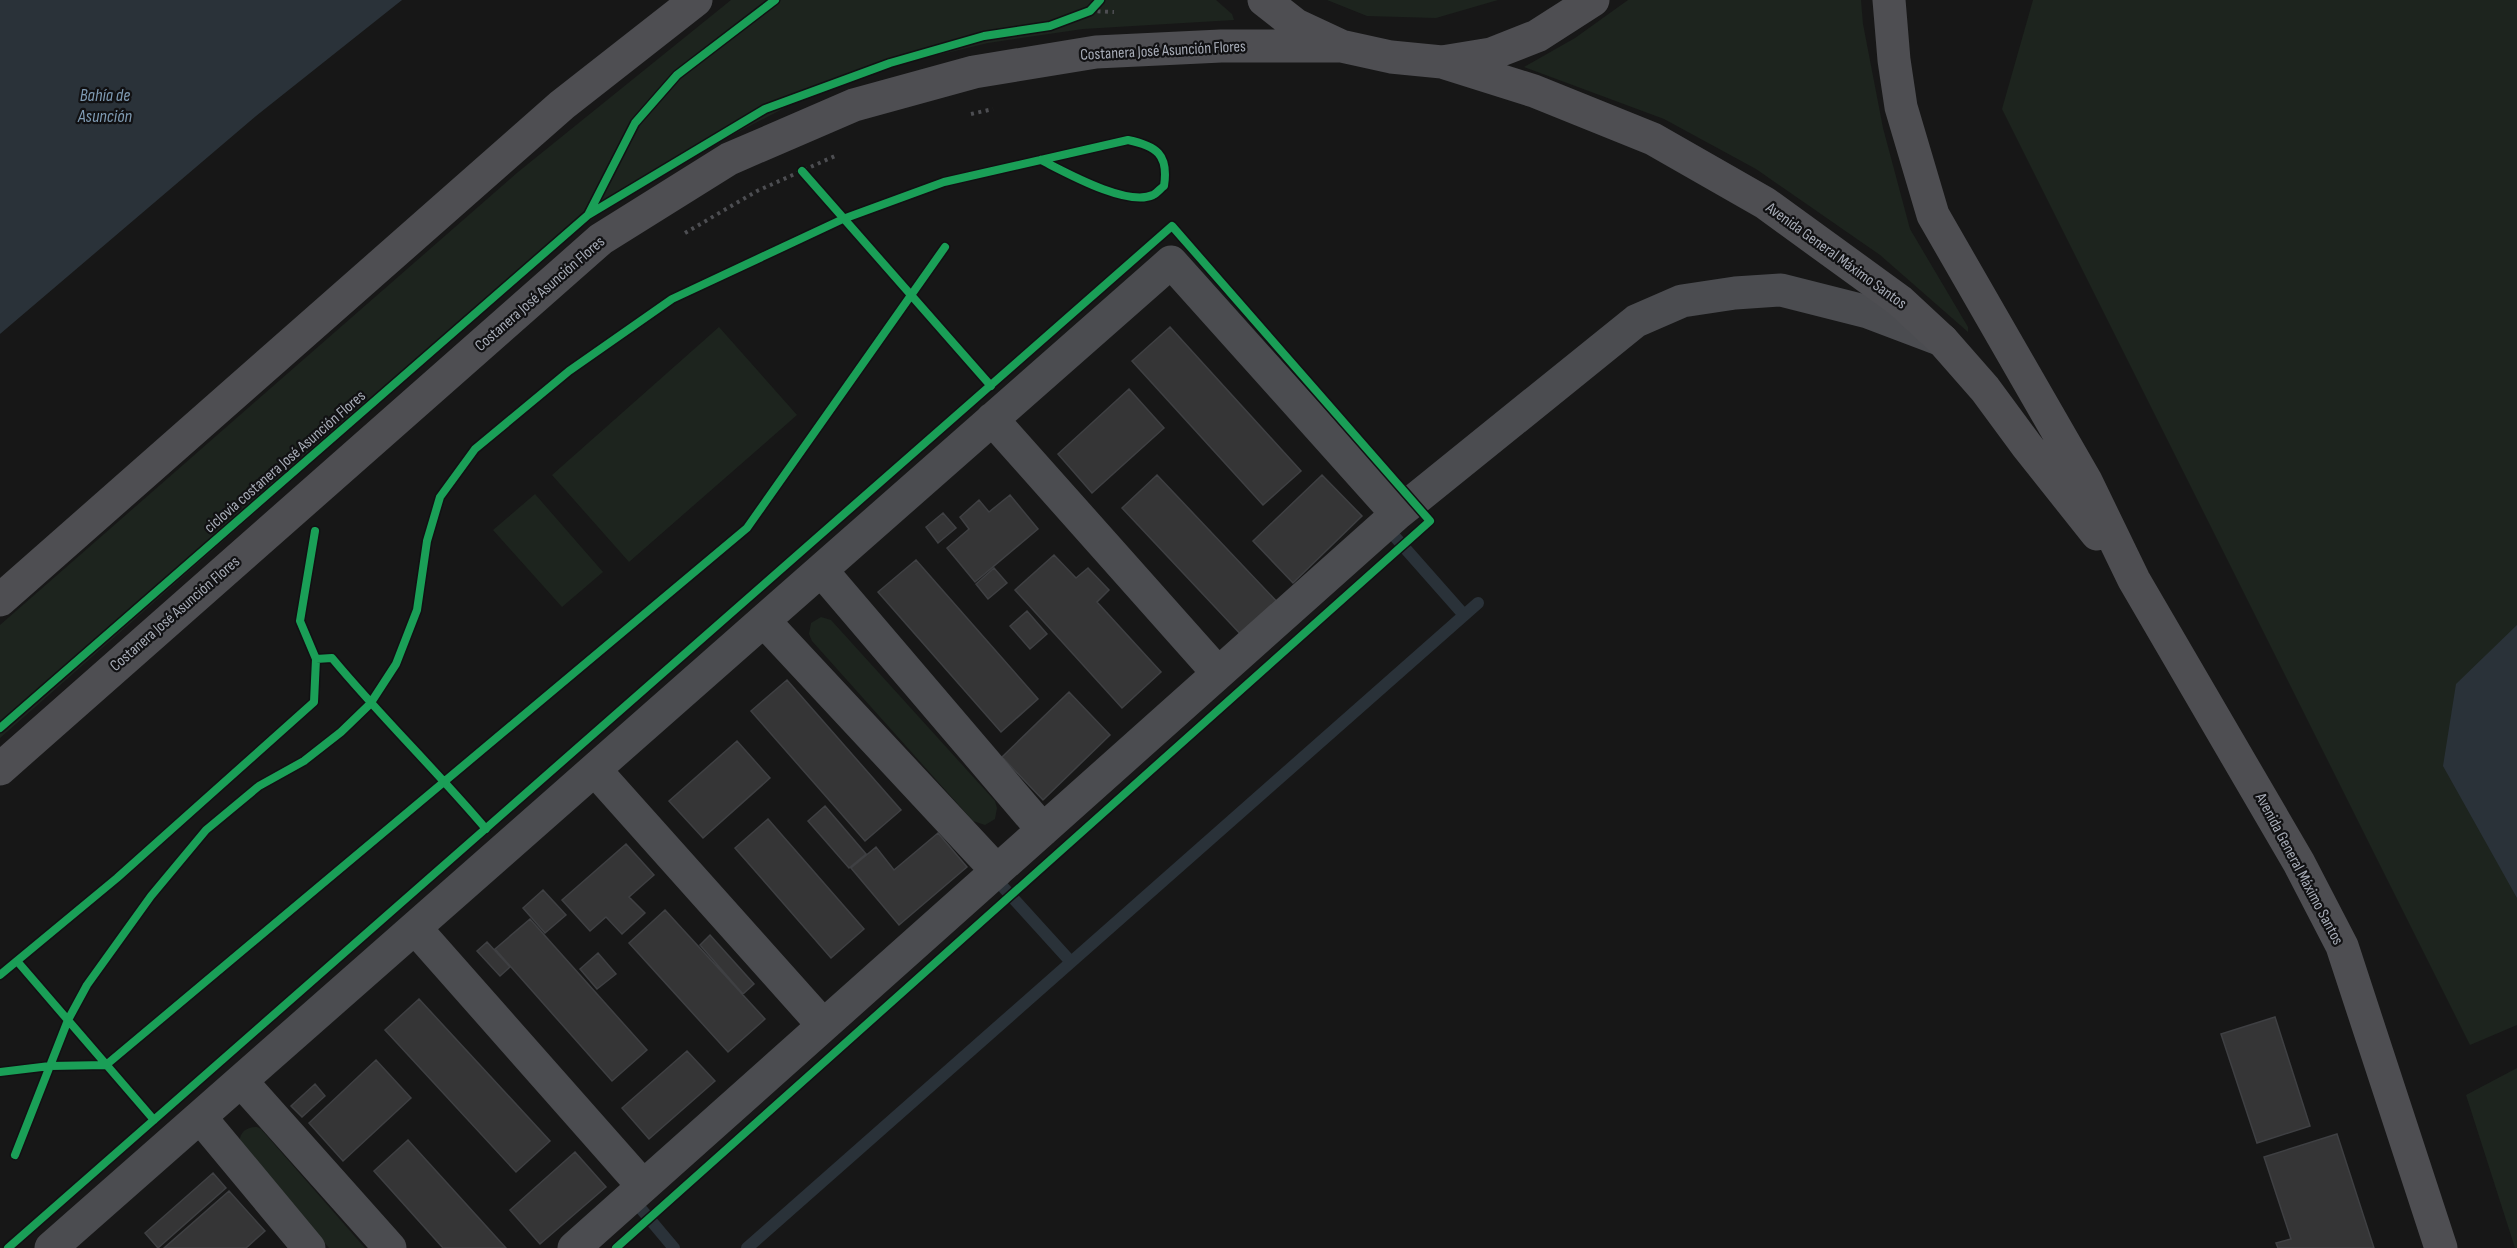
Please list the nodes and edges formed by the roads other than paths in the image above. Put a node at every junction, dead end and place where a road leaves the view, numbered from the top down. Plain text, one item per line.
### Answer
1 (696, 0) edge
2 (1264, 0) edge
3 (1593, 0) edge
4 (1889, 0) edge
5 (1341, 46) junction
6 (1442, 62) junction
7 (1942, 340) junction
8 (992, 419) junction
9 (1397, 514) junction
10 (821, 570) junction
11 (2134, 580) junction
12 (0, 600) edge
13 (764, 621) junction
14 (1218, 674) junction
15 (0, 769) edge
16 (595, 770) junction
17 (1042, 830) junction
18 (997, 871) junction
19 (415, 928) junction
20 (823, 1025) junction
21 (241, 1081) junction
22 (200, 1117) junction
23 (643, 1186) junction
24 (51, 1248) edge
25 (309, 1248) edge
26 (390, 1248) edge
27 (574, 1248) edge
28 (2441, 1248) edge

1 - 12 highway
2 - 5 highway
3 - 6 highway
4 - 11 highway, Avenida General Máximo Santos
5 - 6 highway
5 - 15 highway, Costanera José Asunción Flores
6 - 7 highway, Avenida General Máximo Santos
7 - 9 street
7 - 11 highway, Avenida General Máximo Santos
8 - 9 street
8 - 10 street
8 - 14 street
9 - 14 street
10 - 13 street
10 - 17 street
11 - 28 highway, Avenida General Máximo Santos
13 - 16 street
13 - 18 street
14 - 17 street
16 - 19 street
16 - 20 street
17 - 18 street
18 - 20 street
19 - 21 street
19 - 23 street
20 - 23 street
21 - 22 street
21 - 26 street
22 - 24 street
22 - 25 street
23 - 27 street

